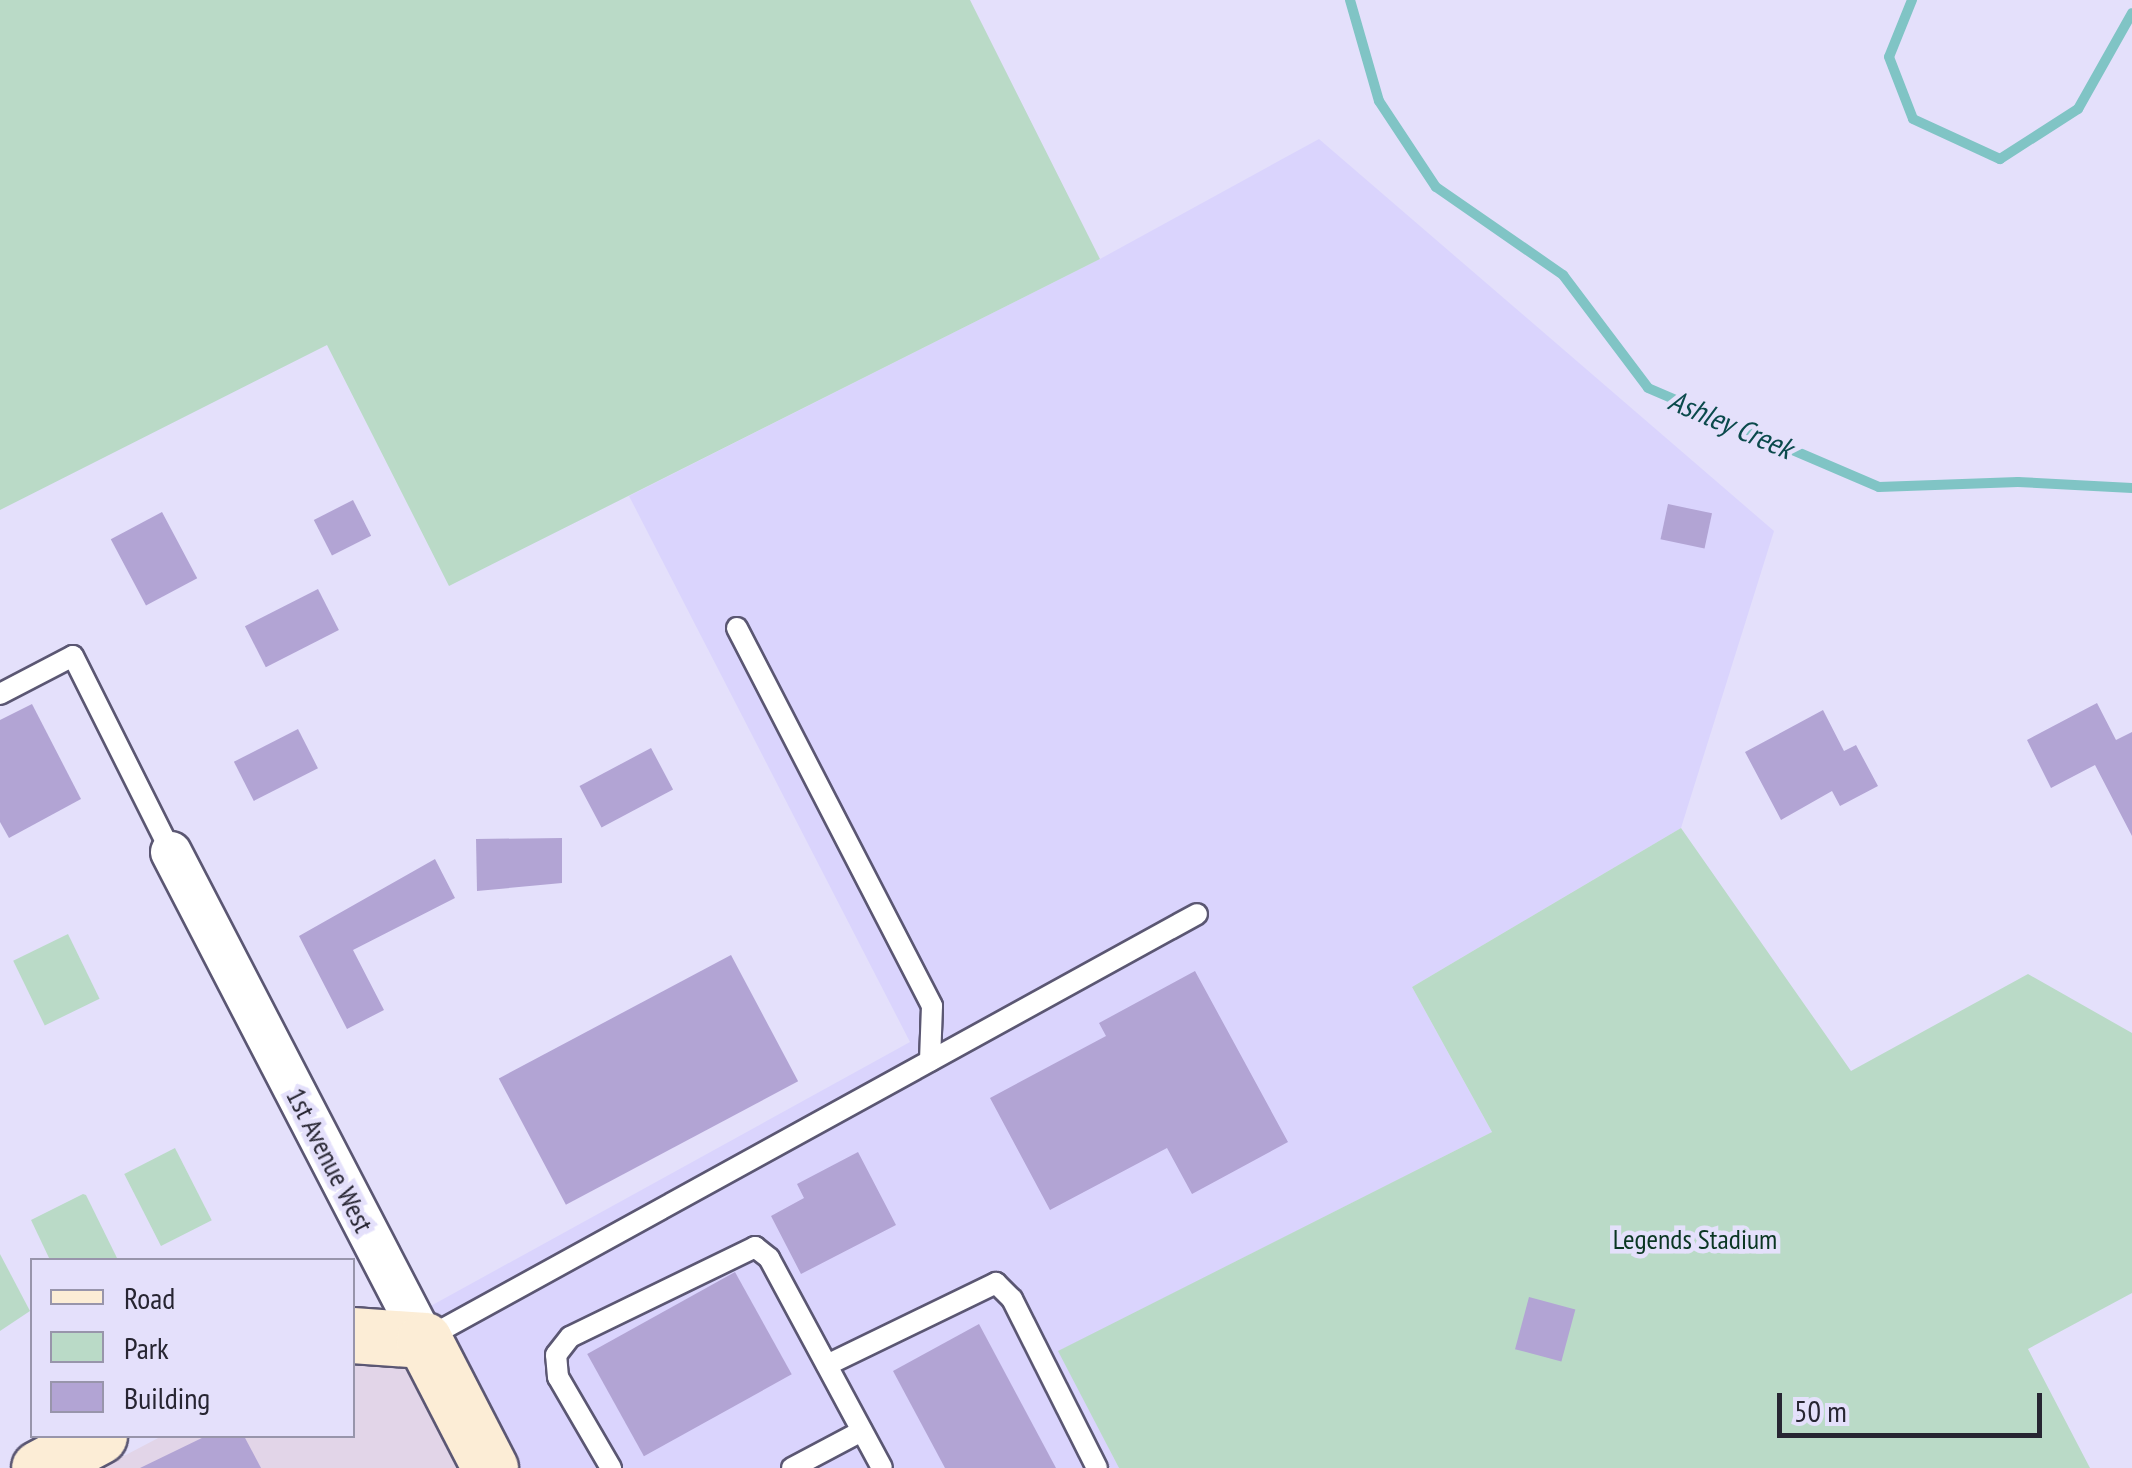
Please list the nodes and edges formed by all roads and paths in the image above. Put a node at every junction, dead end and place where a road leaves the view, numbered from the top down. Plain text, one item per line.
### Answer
1 (737, 628) dead end
2 (0, 694) edge
3 (171, 852) joint
4 (1197, 914) dead end
5 (930, 1061) junction
6 (355, 1335) edge
7 (424, 1340) junction
8 (827, 1365) junction
9 (862, 1432) junction
10 (95, 1438) edge
11 (38, 1468) edge
12 (490, 1468) edge
13 (611, 1468) edge
14 (792, 1468) edge
15 (882, 1468) edge
16 (1097, 1468) edge

1 - 5 lane
2 - 3 lane
3 - 7 street, 1st Avenue West
4 - 5 lane
5 - 7 lane
6 - 7 street
7 - 12 street, 1st Avenue West
8 - 9 lane
8 - 13 lane
8 - 16 lane
9 - 14 lane
9 - 15 lane
10 - 11 street

